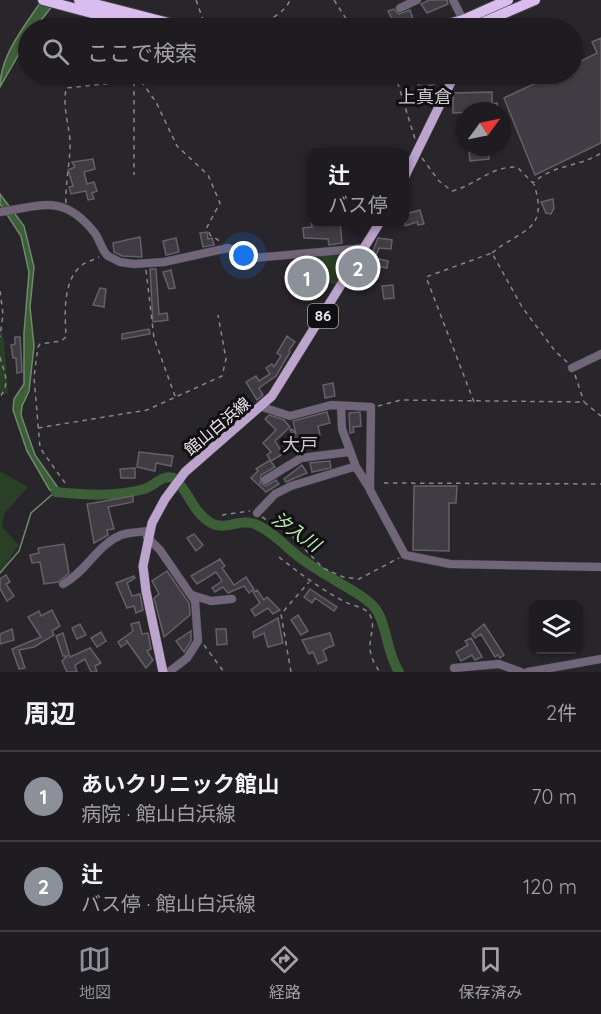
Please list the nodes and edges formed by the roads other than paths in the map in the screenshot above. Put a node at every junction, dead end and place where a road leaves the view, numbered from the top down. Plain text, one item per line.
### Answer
1 (43, 0) edge
2 (79, 0) edge
3 (417, 0) edge
4 (453, 0) edge
5 (508, 0) edge
6 (535, 0) edge
7 (400, 8) dead end
8 (111, 18) edge
9 (149, 18) edge
10 (462, 18) edge
11 (479, 18) edge
12 (487, 18) edge
13 (450, 84) edge
14 (409, 169) edge
15 (2, 212) edge
16 (378, 226) edge
17 (365, 248) junction
18 (601, 354) edge
19 (572, 368) road end
20 (341, 406) junction
21 (262, 407) junction
22 (350, 452) junction
23 (356, 467) junction
24 (265, 480) dead end
25 (370, 490) junction
26 (257, 513) road end
27 (148, 534) junction
28 (601, 567) edge
29 (63, 584) dead end
30 (192, 595) junction
31 (232, 599) dead end
32 (601, 659) edge
33 (454, 668) dead end
34 (163, 672) edge
35 (169, 672) edge
36 (521, 672) edge
37 (528, 672) edge

1 - 8 highway
2 - 9 highway
3 - 7 street
4 - 10 street
5 - 11 highway
6 - 12 highway
13 - 14 main road
15 - 17 street
16 - 17 main road, 館山白浜線 / 86
17 - 21 main road, 館山白浜線 / 86
18 - 19 street
20 - 21 street
20 - 22 street
20 - 25 street
21 - 27 main road, 館山白浜線 / 86
22 - 23 street
22 - 24 street
23 - 25 street
23 - 26 street
25 - 28 street
27 - 29 street
27 - 30 street
27 - 34 main road, 館山白浜線 / 86
30 - 31 street
30 - 35 street
32 - 37 street
33 - 36 street

